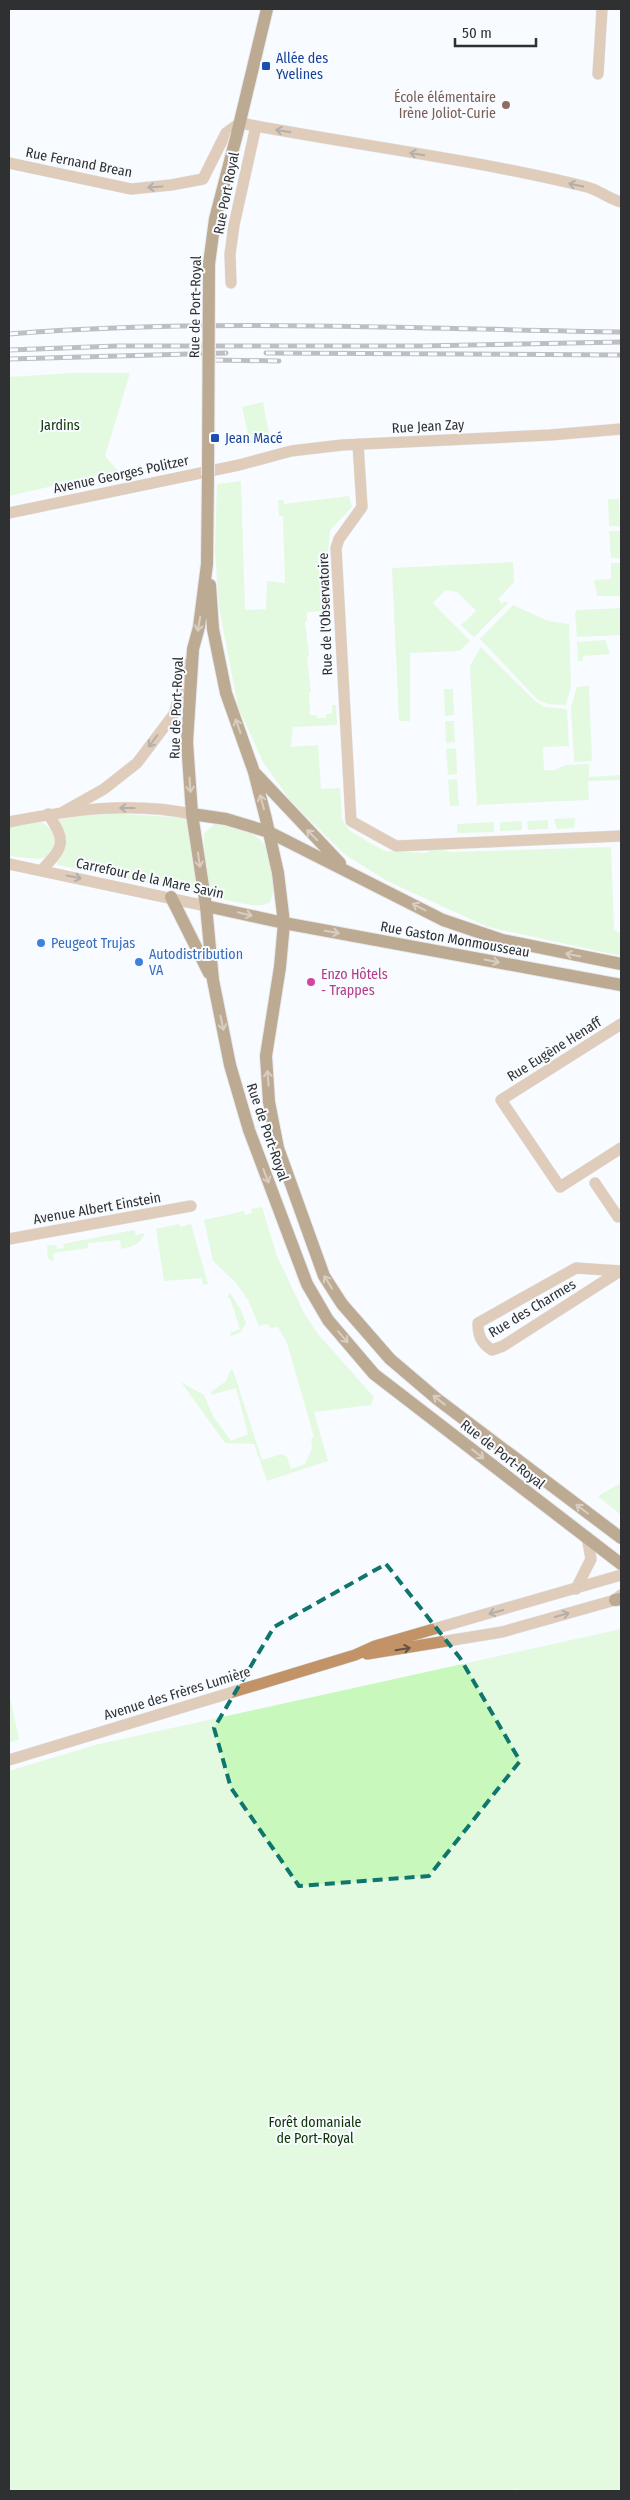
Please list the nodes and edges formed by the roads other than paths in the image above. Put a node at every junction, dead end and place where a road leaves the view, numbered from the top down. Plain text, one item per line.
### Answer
1 (267, 9) edge
2 (275, 9) edge
3 (602, 9) edge
4 (598, 74) dead end
5 (250, 86) junction
6 (256, 126) junction
7 (238, 128) junction
8 (9, 163) edge
9 (621, 202) edge
10 (231, 283) dead end
11 (621, 429) edge
12 (358, 444) junction
13 (239, 465) joint
14 (9, 513) edge
15 (207, 564) junction
16 (193, 650) junction
17 (254, 772) junction
18 (63, 812) junction
19 (48, 814) junction
20 (192, 814) junction
21 (9, 822) edge
22 (269, 832) junction
23 (621, 836) edge
24 (9, 864) edge
25 (42, 870) junction
26 (346, 870) junction
27 (171, 897) junction
28 (206, 906) junction
29 (284, 923) junction
30 (621, 964) edge
31 (212, 980) junction
32 (621, 985) edge
33 (621, 1024) edge
34 (621, 1148) edge
35 (595, 1183) dead end
36 (191, 1206) dead end
37 (621, 1215) edge
38 (9, 1240) edge
39 (621, 1271) edge
40 (587, 1537) junction
41 (621, 1538) edge
42 (621, 1564) edge
43 (621, 1575) edge
44 (576, 1589) junction
45 (619, 1598) edge
46 (355, 1655) junction
47 (9, 1760) edge

1 - 5 main road, Rue de Port-Royal
2 - 5 main road, Rue de Port-Royal
3 - 4 street
5 - 7 main road, Rue de Port-Royal
6 - 7 street
9 -> 6 street
6 - 10 street, Rue Port Royal
7 -> 8 street, Rue Fernand Brean
7 - 15 main road, Rue de Port-Royal, bridge
11 - 12 street, Rue Jean Zay
12 - 13 street, Rue Jean Zay
12 - 23 street, Rue de l'Observatoire
13 - 14 street, Avenue Georges Politzer
15 -> 16 main road, Rue de Port-Royal
17 -> 15 main road, Rue de Port-Royal
16 -> 18 street
16 -> 20 main road, Rue de Port-Royal
22 -> 17 main road, Rue de Port-Royal
26 -> 17 main road
18 - 19 street
20 -> 18 street
19 - 21 street
19 - 25 street
20 - 22 main road
20 -> 28 main road, Rue de Port-Royal
22 - 26 main road
22 - 29 main road, Rue de Port-Royal
24 - 25 street, Carrefour de la Mare Savin
25 -> 27 street, Carrefour de la Mare Savin
30 -> 26 main road, Rue Gaston Monmousseau
27 - 28 street, Carrefour de la Mare Savin
27 - 31 main road
28 -> 29 main road, Carrefour de la Mare Savin
28 - 31 main road, Rue de Port-Royal
29 -> 32 main road, Rue Gaston Monmousseau
41 -> 29 main road, Rue de Port-Royal
31 -> 40 main road, Rue de Port-Royal
33 - 34 street, Rue Eugène Henaff
35 - 37 street
36 - 38 street, Avenue Albert Einstein
39 - 39 street, Rue des Charmes
40 - 42 main road, Rue de Port-Royal
40 - 44 street
43 - 44 street, Avenue des Frères Lumière
44 -> 46 street, Avenue des Frères Lumière
46 -> 45 street, Avenue des Frères Lumière
46 - 47 street, Avenue des Frères Lumière

